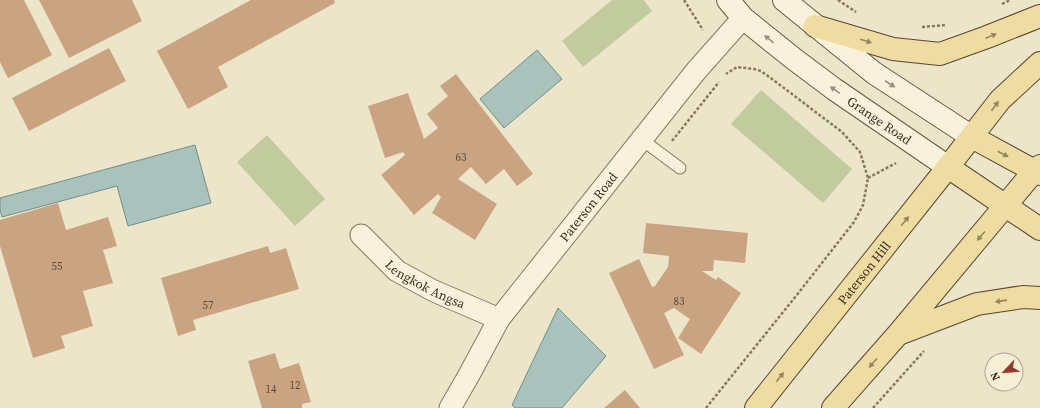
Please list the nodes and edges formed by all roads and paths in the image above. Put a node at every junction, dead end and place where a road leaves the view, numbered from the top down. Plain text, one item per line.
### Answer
1 (684, 0) edge
2 (728, 0) edge
3 (784, 0) edge
4 (838, 0) edge
5 (1010, 0) edge
6 (999, 5) dead end
7 (860, 14) dead end
8 (1040, 16) edge
9 (743, 18) junction
10 (950, 25) dead end
11 (815, 26) junction
12 (916, 27) dead end
13 (703, 30) dead end
14 (1040, 63) edge
15 (972, 137) junction
16 (641, 139) junction
17 (662, 154) junction
18 (896, 163) dead end
19 (948, 167) junction
20 (680, 168) dead end
21 (1038, 170) edge
22 (868, 178) junction
23 (1006, 206) junction
24 (1040, 229) edge
25 (361, 235) dead end
26 (1040, 298) edge
27 (498, 319) junction
28 (899, 333) junction
29 (927, 349) dead end
30 (450, 408) edge
31 (706, 408) edge
32 (756, 408) edge
33 (834, 408) edge
34 (873, 408) edge

1 - 13 path
2 - 9 main road, Grange Road
3 - 11 main road
4 - 7 path
5 - 6 path
11 -> 8 main road
9 - 16 street, Paterson Road
19 -> 9 main road, Grange Road
10 - 12 path
11 -> 15 main road
15 -> 14 main road, Paterson Hill
15 - 19 main road, Paterson Hill
15 -> 21 main road
16 - 17 lane
16 - 27 street, Paterson Road
17 - 20 lane
17 - 22 path
18 - 22 path
19 - 23 main road, Grange Road
32 -> 19 main road, Paterson Hill
21 - 23 main road
22 - 31 path
23 - 24 main road, Grange Road
23 -> 28 main road
25 - 27 street, Lengkok Angsa
26 -> 28 main road
27 - 30 street, Paterson Road
28 -> 33 main road
29 - 34 path

